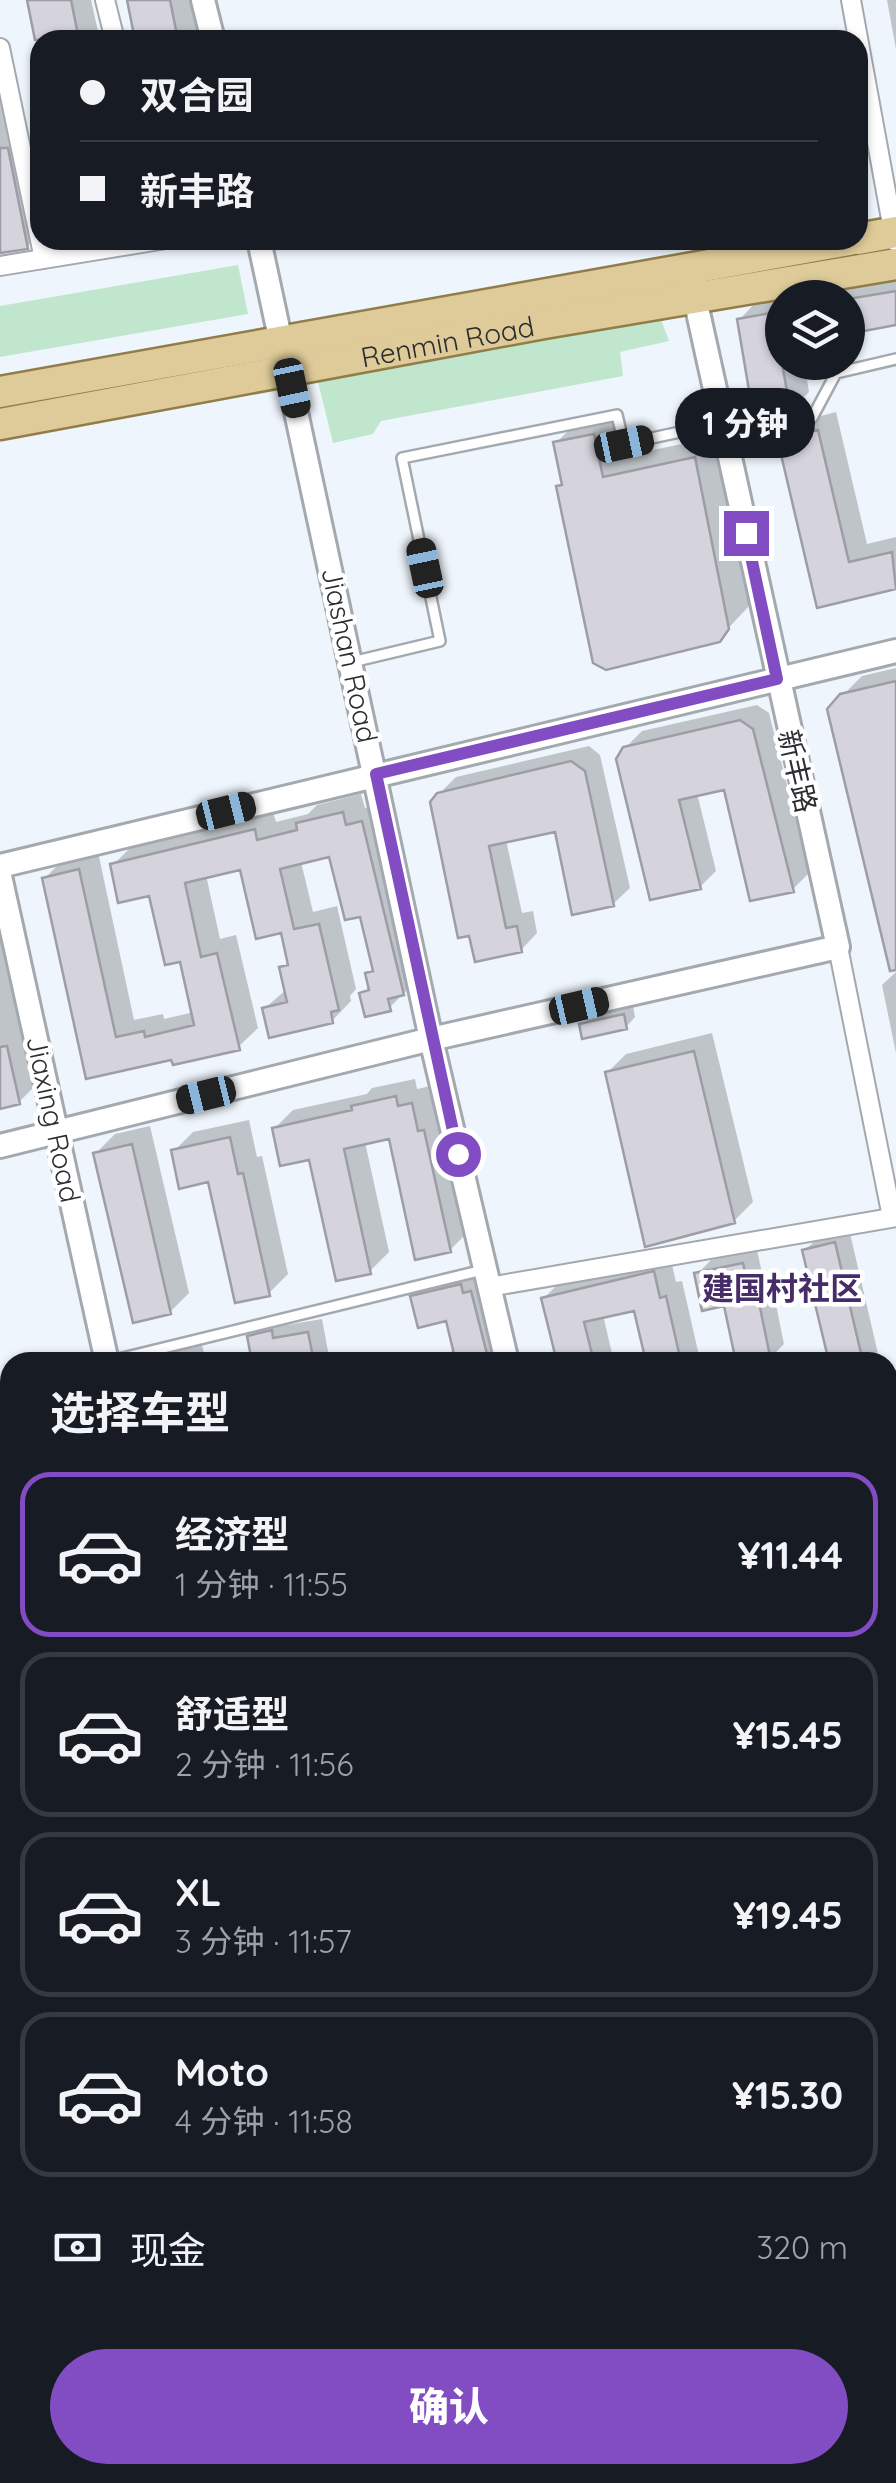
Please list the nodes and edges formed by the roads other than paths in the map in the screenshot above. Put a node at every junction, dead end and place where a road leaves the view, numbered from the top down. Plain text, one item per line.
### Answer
1 (105, 0) edge
2 (203, 0) edge
3 (850, 0) edge
4 (112, 30) edge
5 (210, 30) edge
6 (856, 30) edge
7 (0, 48) edge
8 (868, 95) edge
9 (30, 192) edge
10 (895, 237) edge
11 (868, 238) edge
12 (42, 250) edge
13 (99, 250) edge
14 (261, 250) edge
15 (787, 250) edge
16 (44, 259) junction
17 (896, 264) edge
18 (0, 266) edge
19 (689, 266) junction
20 (694, 298) junction
21 (282, 339) junction
22 (896, 359) edge
23 (288, 370) junction
24 (0, 392) edge
25 (722, 423) junction
26 (0, 424) edge
27 (896, 651) edge
28 (352, 662) junction
29 (777, 679) junction
30 (376, 774) junction
31 (0, 866) edge
32 (0, 876) edge
33 (838, 947) junction
34 (431, 1040) junction
35 (56, 1132) junction
36 (0, 1146) edge
37 (894, 1217) edge
38 (487, 1278) junction
39 (105, 1352) edge
40 (152, 1352) edge
41 (505, 1352) edge

1 - 4 street
2 - 5 street
3 - 6 street
7 - 9 street
8 - 10 street
10 - 11 main road
12 - 16 street
13 - 16 street
14 - 21 street, Jiashan Road
15 - 19 main road, Renmin Road
16 - 18 street
17 - 20 main road, Renmin Road
19 - 20 street, 新丰路
19 - 21 main road, Renmin Road
20 - 23 main road, Renmin Road
20 - 25 street, 新丰路
21 - 23 street, Jiashan Road
21 - 24 main road, Renmin Road
22 - 25 lane
23 - 26 main road, Renmin Road
23 - 28 street, Jiashan Road
25 - 28 lane
25 - 29 street, 新丰路
27 - 29 street
28 - 30 street, Jiashan Road
29 - 30 street
29 - 33 street, 新丰路
30 - 31 street
30 - 34 street, Jiashan Road
32 - 35 street, Jiaxing Road
33 - 34 street
33 - 37 street, 新丰路
34 - 35 street
34 - 38 street, Jiashan Road
35 - 36 street
35 - 39 street, Jiaxing Road
37 - 38 street
38 - 40 lane
38 - 41 street, Jiashan Road

